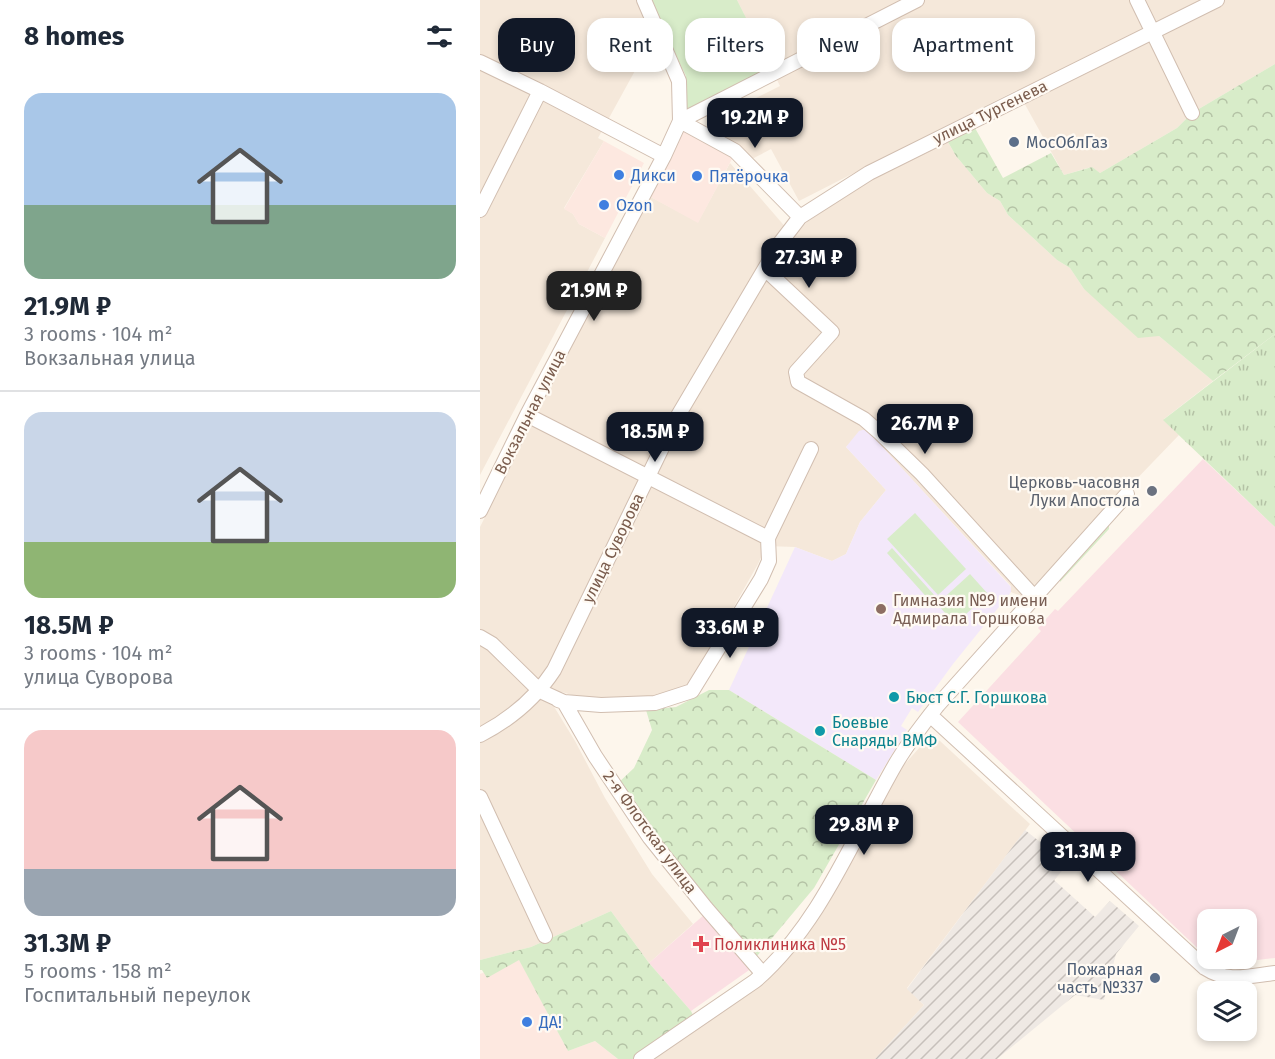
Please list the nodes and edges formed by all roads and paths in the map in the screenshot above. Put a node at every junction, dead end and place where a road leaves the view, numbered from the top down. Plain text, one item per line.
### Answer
1 (644, 0) edge
2 (917, 0) edge
3 (1137, 0) edge
4 (1217, 0) edge
5 (1153, 32) junction
6 (480, 62) edge
7 (540, 91) junction
8 (1192, 113) dead end
9 (680, 121) junction
10 (664, 156) junction
11 (480, 210) edge
12 (800, 217) junction
13 (765, 269) junction
14 (527, 415) junction
15 (811, 449) dead end
16 (648, 477) junction
17 (1127, 494) dead end
18 (480, 511) edge
19 (768, 538) junction
20 (1035, 598) junction
21 (480, 637) edge
22 (540, 691) junction
23 (564, 702) junction
24 (930, 715) junction
25 (480, 735) edge
26 (480, 797) edge
27 (545, 936) dead end
28 (1275, 973) edge
29 (763, 974) junction
30 (642, 1059) edge

1 - 9 street
2 - 9 street
3 - 5 street
4 - 5 street, улица Тургенева
5 - 8 street
5 - 12 street, улица Тургенева
6 - 7 street
7 - 10 street
7 - 11 street
9 - 10 street, Вокзальная улица
9 - 12 street
10 - 14 street, Вокзальная улица
12 - 13 street, улица Суворова
13 - 16 street, улица Суворова
13 - 20 street
14 - 16 street
14 - 18 street, Вокзальная улица
15 - 19 street
16 - 19 street
16 - 22 street, улица Суворова
17 - 20 street
19 - 23 street
20 - 24 street
21 - 22 street
22 - 23 street
22 - 25 street, улица Суворова
23 - 29 street, 2-я Флотская улица
24 - 28 street
24 - 29 street
26 - 27 street
29 - 30 street

